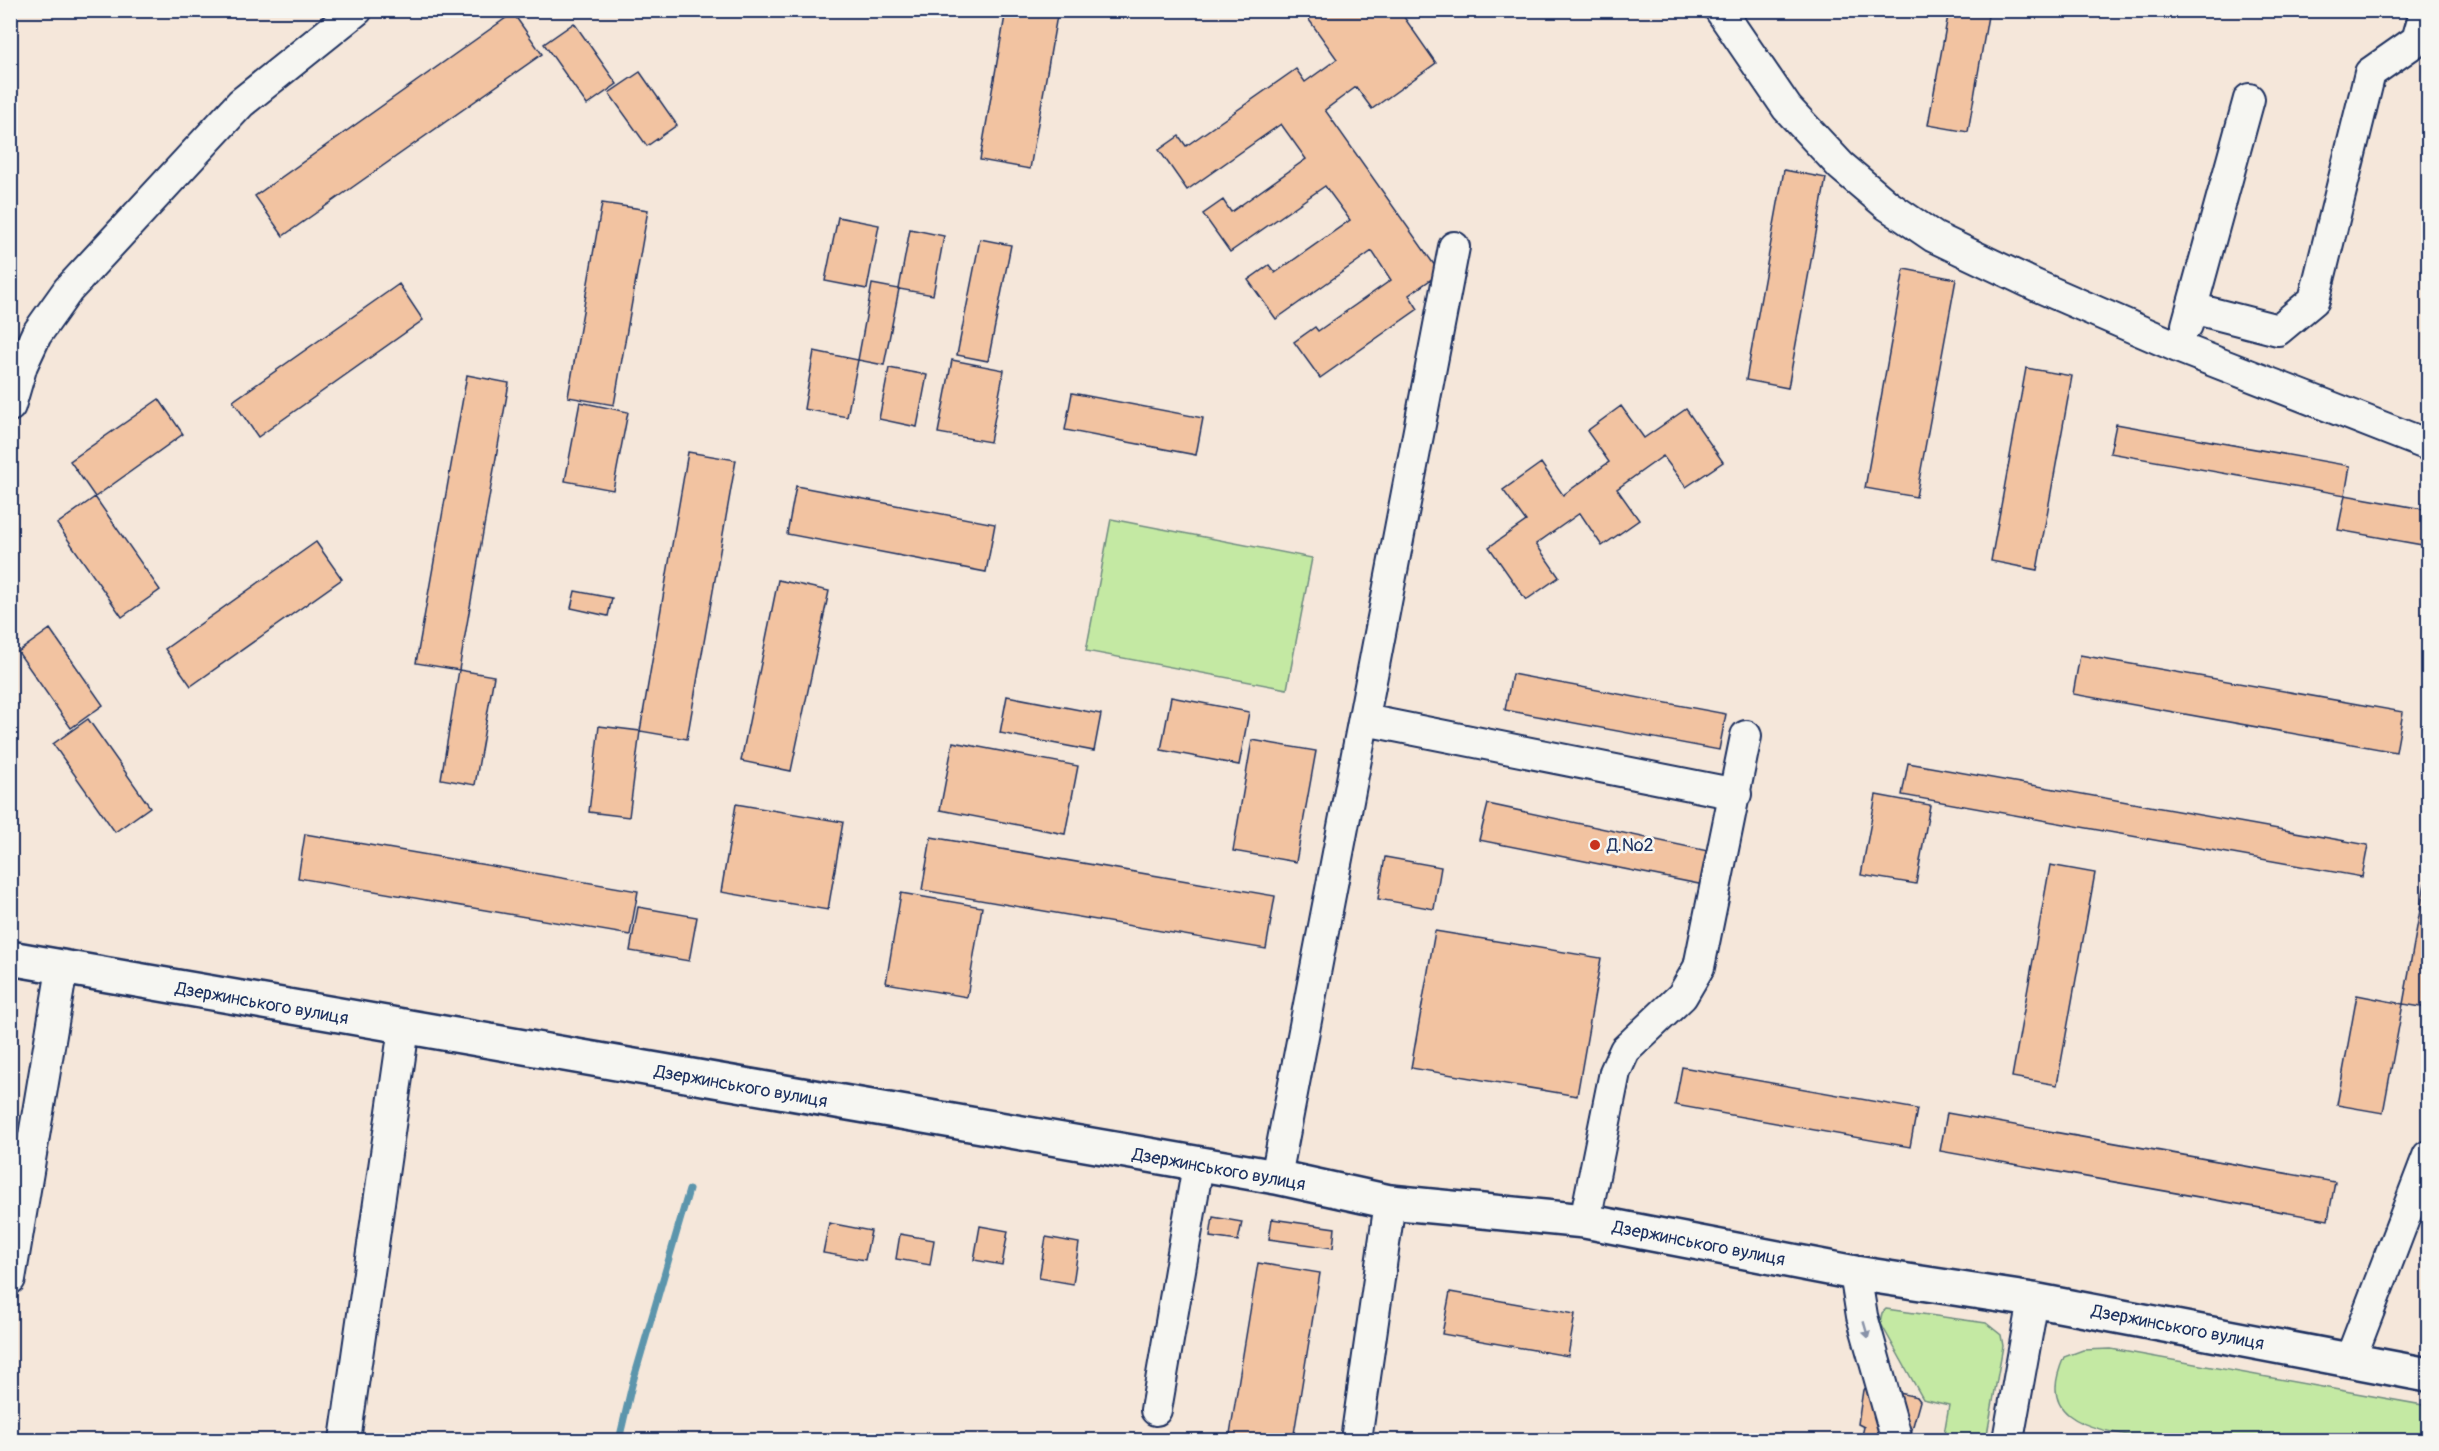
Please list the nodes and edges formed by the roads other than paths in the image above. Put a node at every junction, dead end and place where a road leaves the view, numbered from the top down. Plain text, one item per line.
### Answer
1 (357, 10) edge
2 (1720, 10) edge
3 (2423, 19) dead end
4 (2249, 99) dead end
5 (1454, 248) dead end
6 (2192, 308) junction
7 (2180, 348) junction
8 (10, 406) edge
9 (2428, 445) edge
10 (1365, 720) junction
11 (1746, 736) dead end
12 (1736, 794) junction
13 (10, 958) edge
14 (62, 969) junction
15 (404, 1028) junction
16 (2428, 1156) edge
17 (1198, 1165) junction
18 (1276, 1177) junction
19 (1389, 1202) junction
20 (1585, 1221) junction
21 (1856, 1273) junction
22 (10, 1279) edge
23 (2033, 1300) junction
24 (2350, 1360) junction
25 (2428, 1375) edge
26 (1156, 1410) dead end
27 (345, 1440) edge
28 (1356, 1440) edge
29 (1897, 1440) edge
30 (2008, 1440) edge

1 - 8 street
2 - 7 street
3 - 6 street
4 - 6 street
5 - 10 street
6 - 7 street
7 - 9 street
10 - 12 street
10 - 18 street
11 - 12 street
12 - 20 street
13 - 14 main road, Дзержинського вулиця
14 - 15 main road, Дзержинського вулиця
14 - 22 street
15 - 17 main road, Дзержинського вулиця
15 - 27 street
16 - 24 street
17 - 18 main road, Дзержинського вулиця
17 - 26 street
18 - 19 main road, Дзержинського вулиця
19 - 20 main road, Дзержинського вулиця
19 - 28 street
20 - 21 main road, Дзержинського вулиця
21 - 23 main road, Дзержинського вулиця
21 -> 29 street
23 - 24 main road, Дзержинського вулиця
23 - 30 street
24 - 25 main road, Дзержинського вулиця

